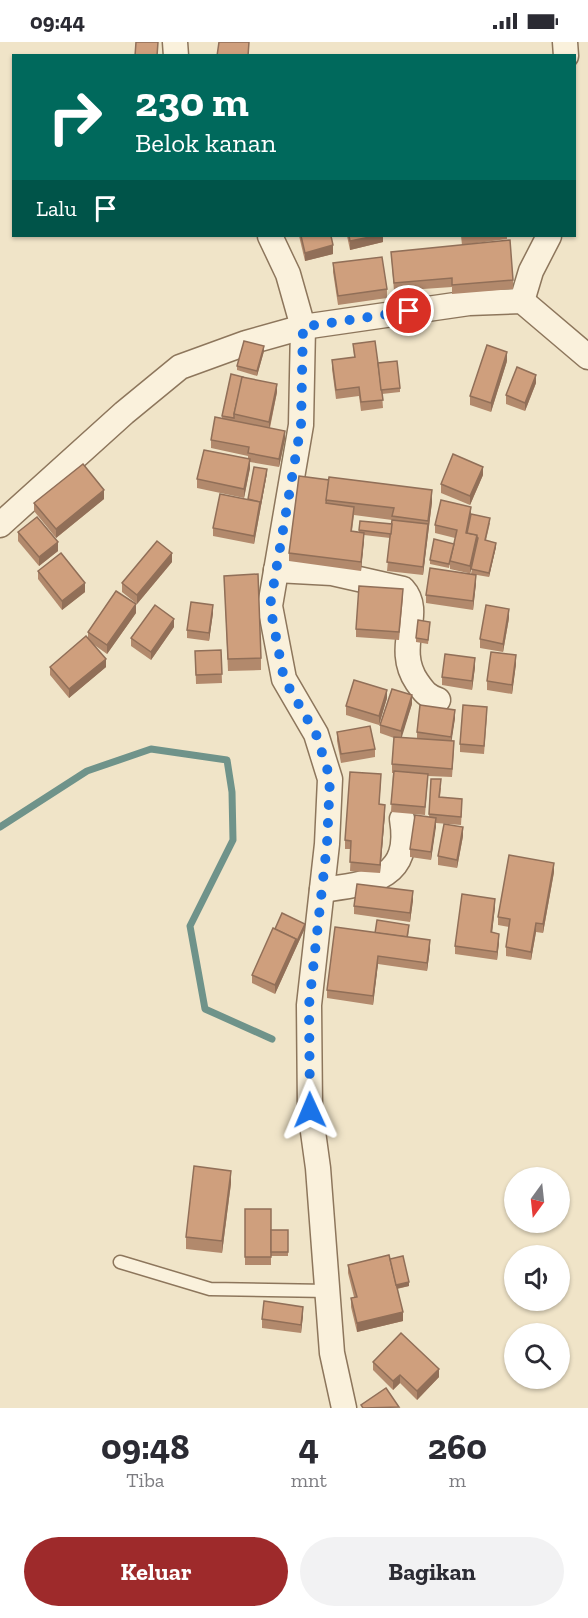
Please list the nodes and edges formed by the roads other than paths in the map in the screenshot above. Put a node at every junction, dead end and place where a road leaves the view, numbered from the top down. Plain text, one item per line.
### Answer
1 (270, 237) edge
2 (548, 237) edge
3 (522, 301) junction
4 (303, 327) junction
5 (588, 357) edge
6 (0, 525) edge
7 (276, 570) junction
8 (438, 700) dead end
9 (402, 819) dead end
10 (322, 890) junction
11 (120, 1262) dead end
12 (328, 1291) junction
13 (344, 1408) edge

1 - 4 street
2 - 3 street
3 - 4 street
3 - 5 street
4 - 6 street
4 - 7 street
7 - 8 street
7 - 10 street
9 - 10 street
10 - 12 street
11 - 12 lane
12 - 13 street

